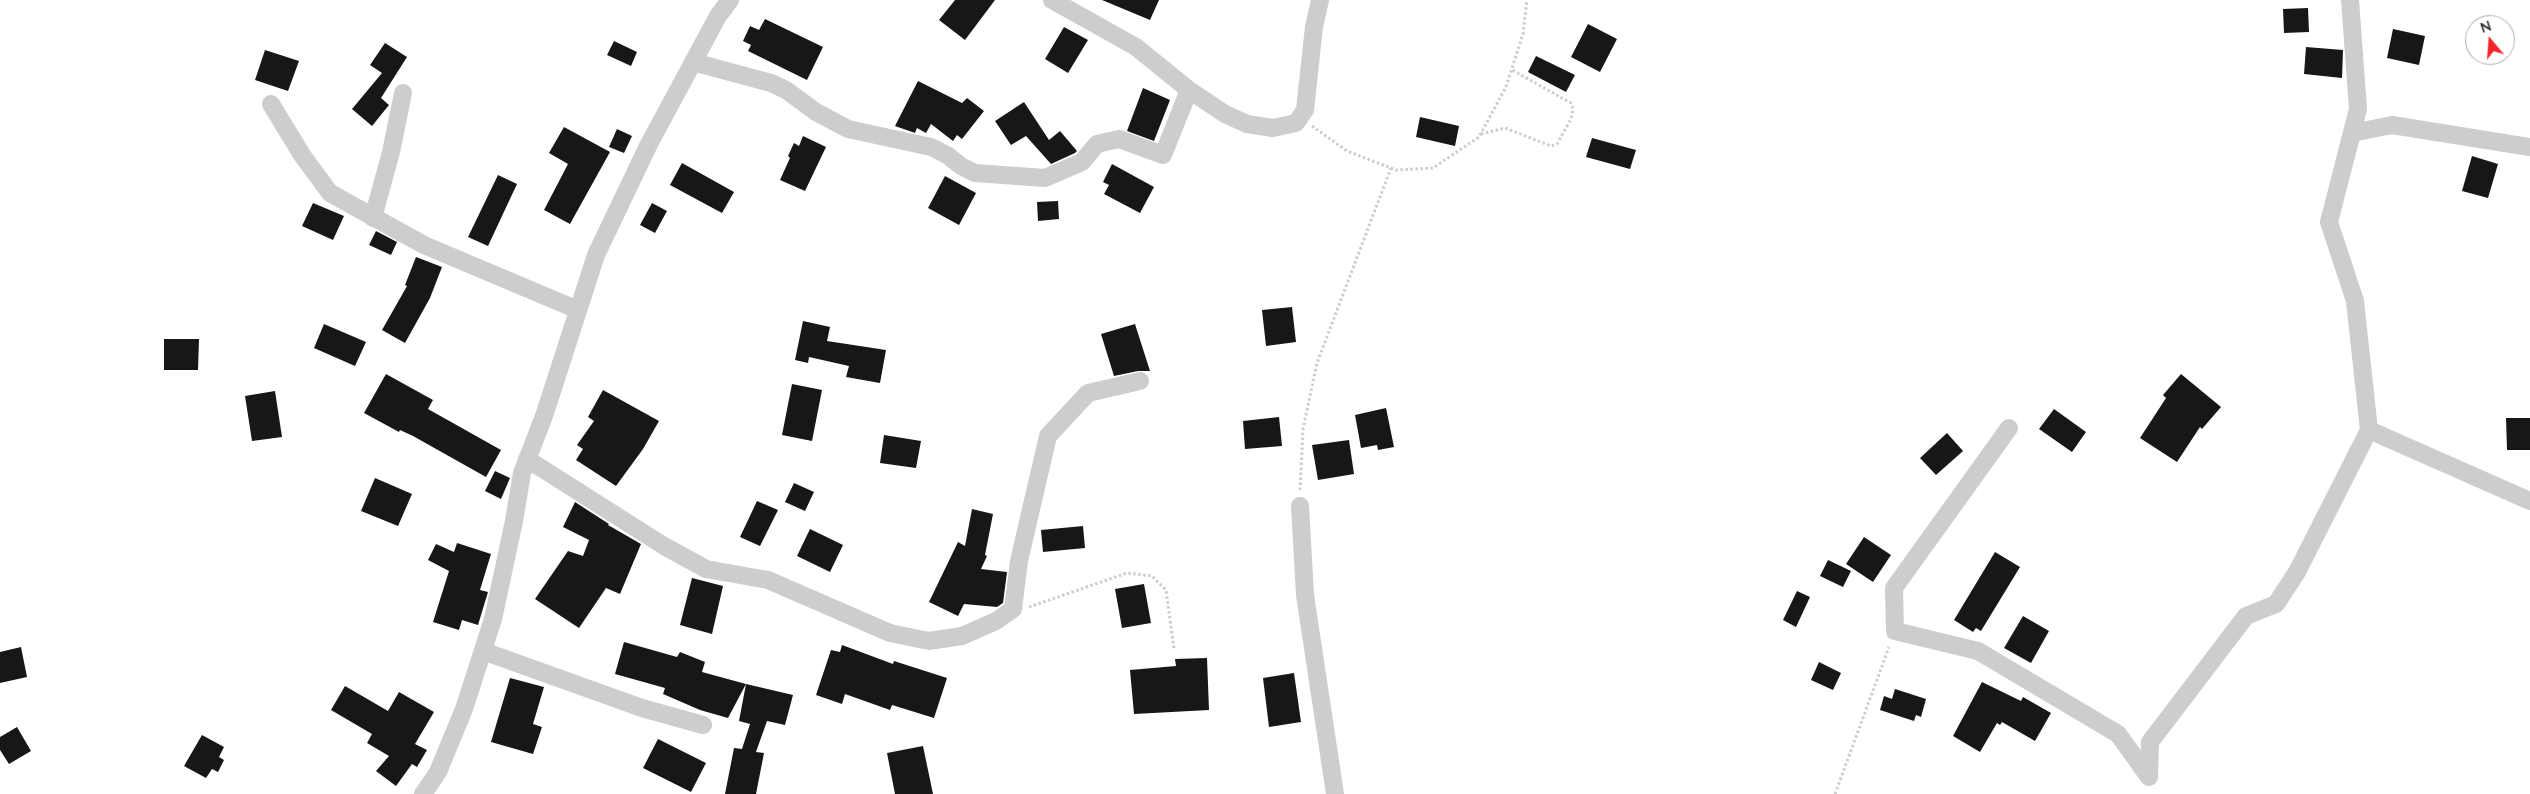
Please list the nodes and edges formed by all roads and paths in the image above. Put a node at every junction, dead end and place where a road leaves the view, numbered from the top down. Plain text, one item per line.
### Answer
1 (730, 0) edge
2 (1052, 0) edge
3 (1320, 0) edge
4 (1527, 0) edge
5 (2350, 0) edge
6 (693, 62) junction
7 (1512, 70) junction
8 (1189, 90) junction
9 (402, 94) dead end
10 (271, 104) dead end
11 (1300, 117) junction
12 (2352, 133) junction
13 (1481, 134) junction
14 (2530, 147) edge
15 (1391, 168) junction
16 (373, 218) junction
17 (578, 310) junction
18 (1140, 381) dead end
19 (2009, 428) dead end
20 (2369, 430) junction
21 (527, 459) junction
22 (2530, 501) edge
23 (1300, 506) joint
24 (1027, 608) dead end
25 (1895, 631) junction
26 (1174, 649) dead end
27 (483, 651) junction
28 (703, 725) dead end
29 (423, 794) edge
30 (1335, 794) edge
31 (1835, 794) edge

1 - 6 street
2 - 8 street
3 - 11 street
4 - 7 path
5 - 12 street
6 - 8 street
6 - 17 street
7 - 13 path
7 - 13 path
8 - 11 street
9 - 16 street
10 - 16 street
11 - 15 path
12 - 14 street
12 - 20 street
13 - 15 path
15 - 23 path
16 - 17 street
17 - 21 street
18 - 21 street
19 - 25 street
20 - 22 street
20 - 25 street
21 - 27 street
23 - 30 street
24 - 26 path
25 - 31 path
27 - 28 street
27 - 29 street

